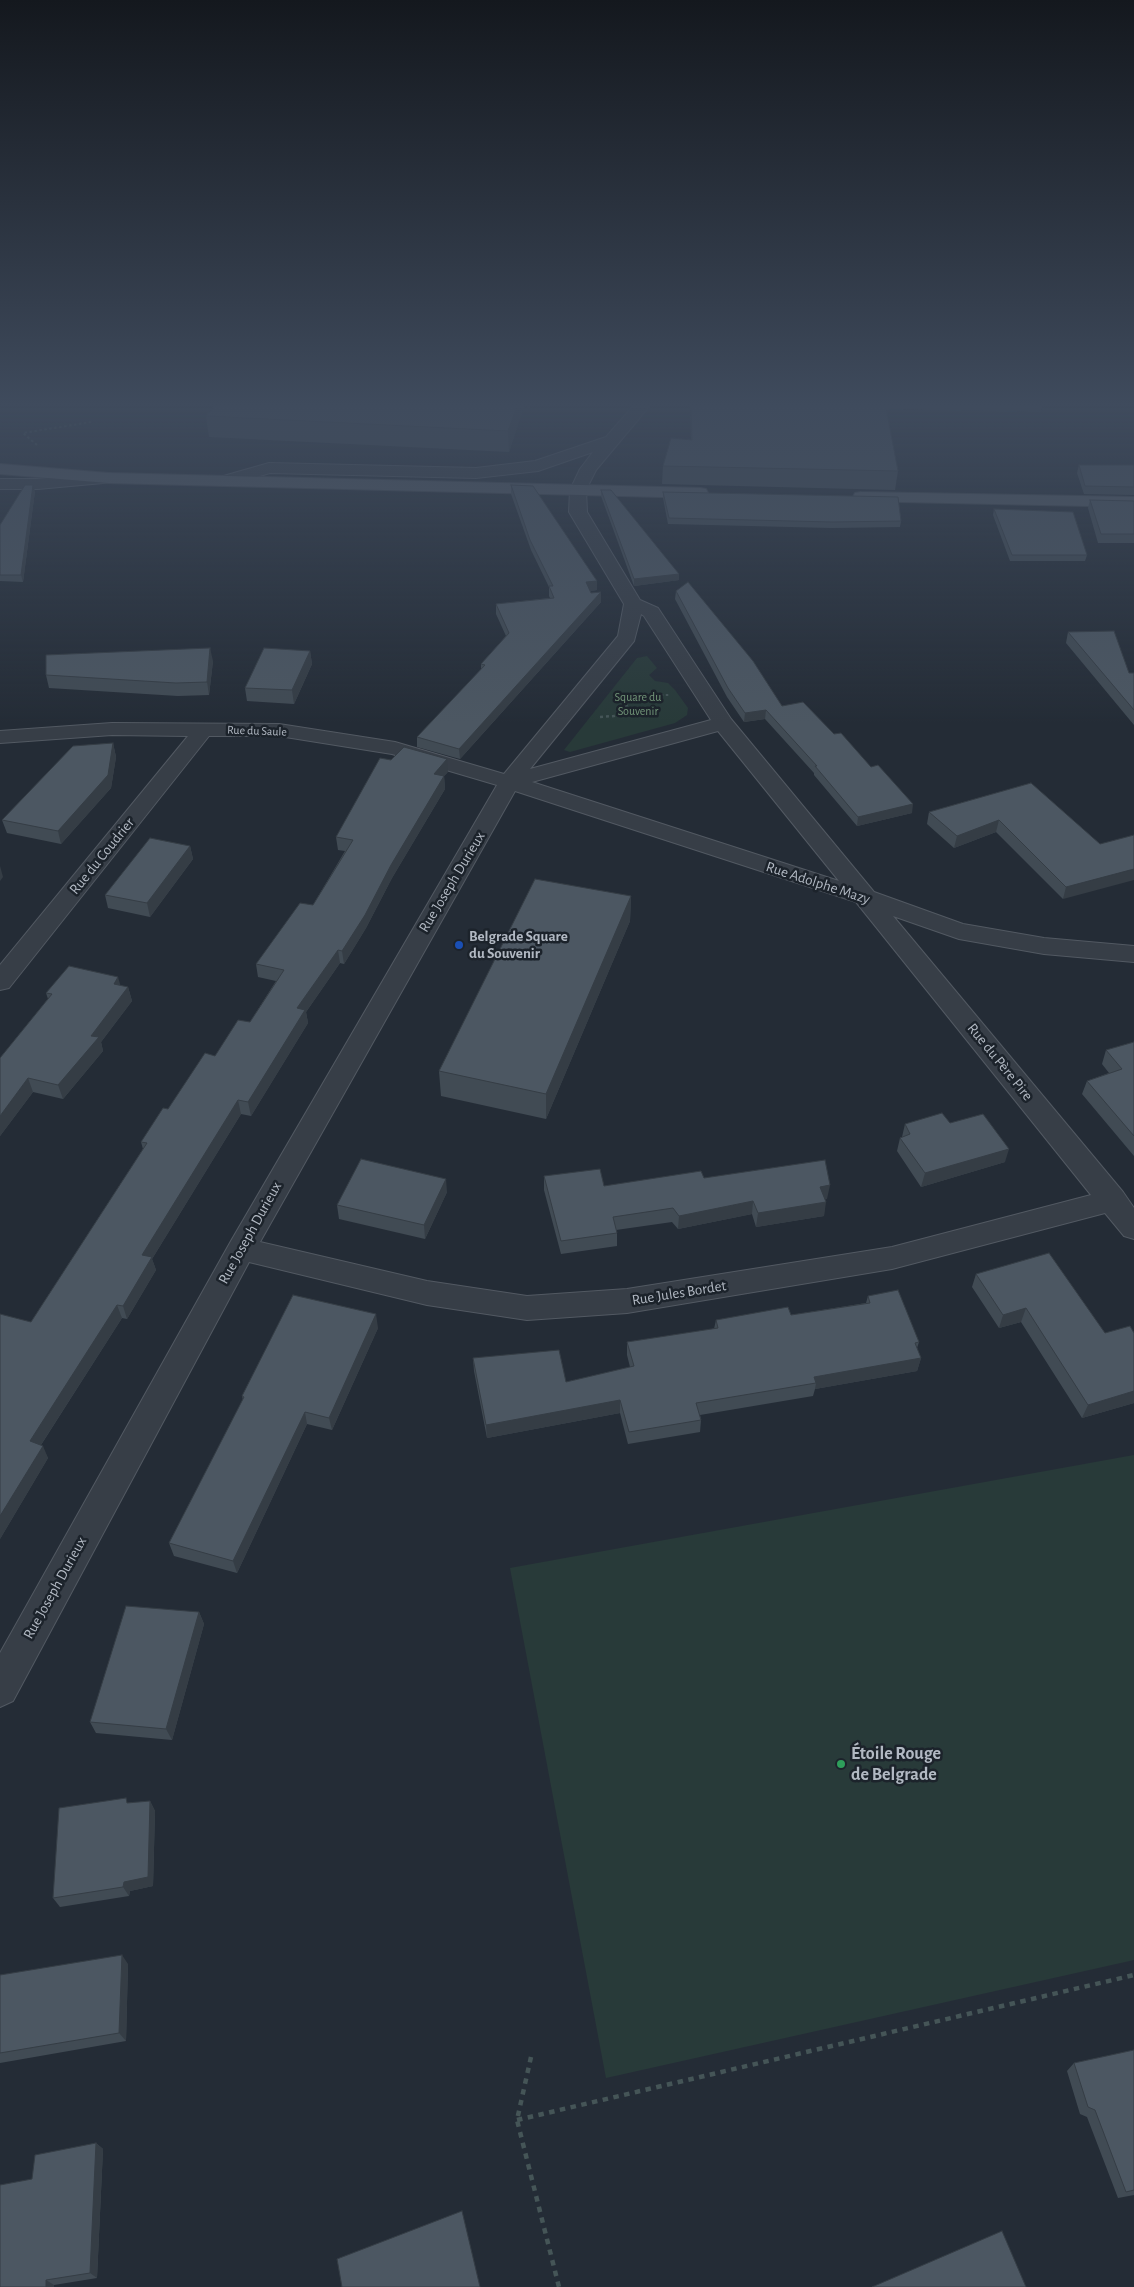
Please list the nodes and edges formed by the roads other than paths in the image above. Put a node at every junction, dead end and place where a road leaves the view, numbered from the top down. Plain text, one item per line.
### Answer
1 (578, 510) edge
2 (633, 604) junction
3 (723, 723) junction
4 (204, 729) junction
5 (0, 737) edge
6 (509, 782) junction
7 (864, 898) junction
8 (1134, 954) edge
9 (0, 982) edge
10 (1113, 1200) junction
11 (1134, 1228) edge
12 (241, 1248) junction
13 (0, 1689) edge

1 - 2 street
2 - 3 street
2 - 6 street
3 - 6 street
3 - 7 street
4 - 5 street, Rue du Saule
4 - 6 street, Rue du Saule
4 - 9 street, Rue du Coudrier
6 - 7 street, Rue Adolphe Mazy
6 - 12 street, Rue Joseph Durieux
7 - 8 street, Rue Adolphe Mazy
7 - 10 street, Rue du Père Pire
10 - 11 street, Rue du Père Pire
10 - 12 street, Rue Jules Bordet
12 - 13 street, Rue Joseph Durieux

